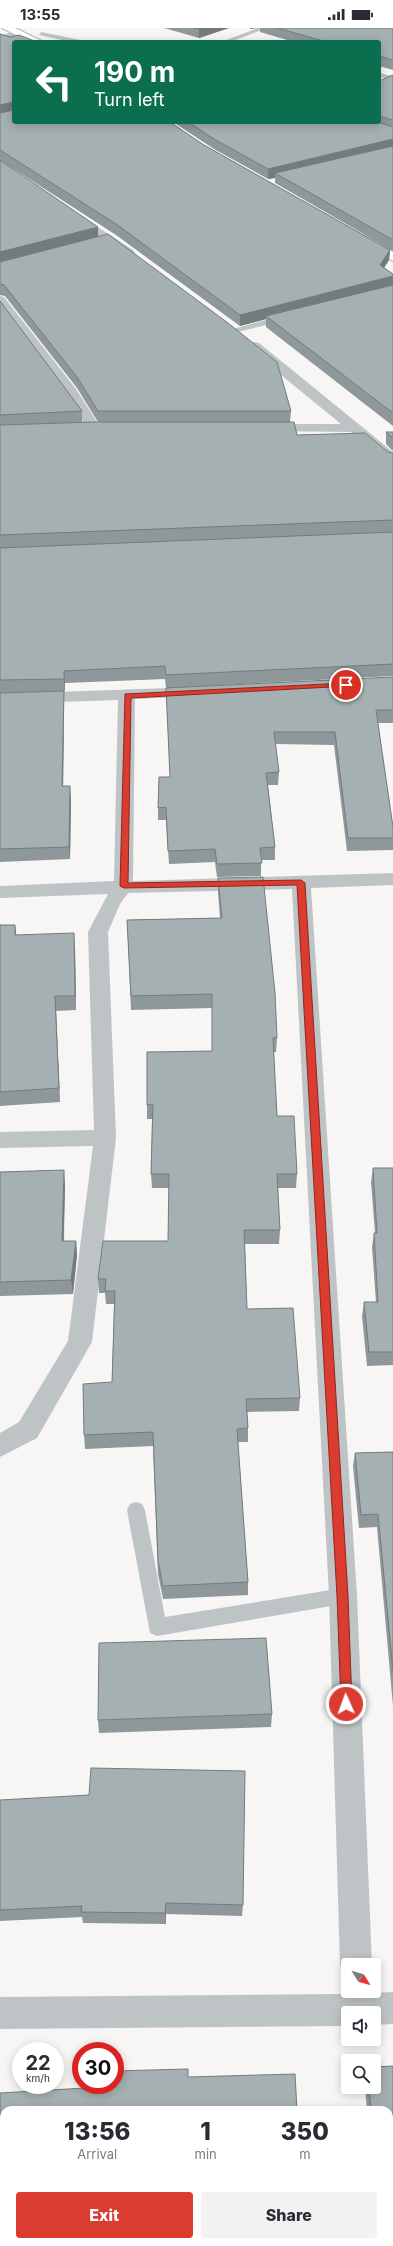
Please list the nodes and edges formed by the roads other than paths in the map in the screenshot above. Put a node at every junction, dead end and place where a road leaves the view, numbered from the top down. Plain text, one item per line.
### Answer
1 (7, 28) edge
2 (264, 28) edge
3 (24, 30) edge
4 (40, 38) edge
5 (0, 39) edge
6 (60, 40) edge
7 (230, 40) edge
8 (381, 75) edge
9 (393, 78) edge
10 (65, 208) edge
11 (366, 230) edge
12 (351, 233) edge
13 (111, 240) junction
14 (96, 243) edge
15 (393, 244) edge
16 (393, 257) edge
17 (142, 262) edge
18 (0, 300) edge
19 (295, 315) edge
20 (222, 321) edge
21 (234, 330) junction
22 (94, 428) junction
23 (110, 428) edge
24 (252, 428) edge
25 (356, 428) junction
26 (78, 429) edge
27 (393, 459) edge
28 (213, 692) edge
29 (127, 696) junction
30 (0, 699) edge
31 (393, 879) edge
32 (301, 883) junction
33 (124, 886) junction
34 (0, 892) edge
35 (105, 1138) junction
36 (0, 1140) edge
37 (0, 1446) edge
38 (136, 1510) dead end
39 (343, 1596) junction
40 (356, 1958) edge
41 (357, 2001) edge
42 (393, 2008) edge
43 (0, 2013) edge

1 - 3 street
2 - 7 lane
3 - 4 street
3 - 5 street
4 - 6 lane
8 - 9 lane
10 - 13 street
11 - 15 street
12 - 16 street
13 - 14 street
13 - 17 street
18 - 22 street
19 - 21 lane
20 - 21 street
21 - 25 street
22 - 23 street
22 - 26 street
24 - 25 street
25 - 27 street
28 - 29 street
29 - 30 street
29 - 33 street
31 - 32 street
32 - 33 street
32 - 39 street
33 - 34 street
33 - 35 street
35 - 36 street
35 - 37 street
38 - 39 lane
39 - 40 street
41 - 42 street
41 - 43 street

